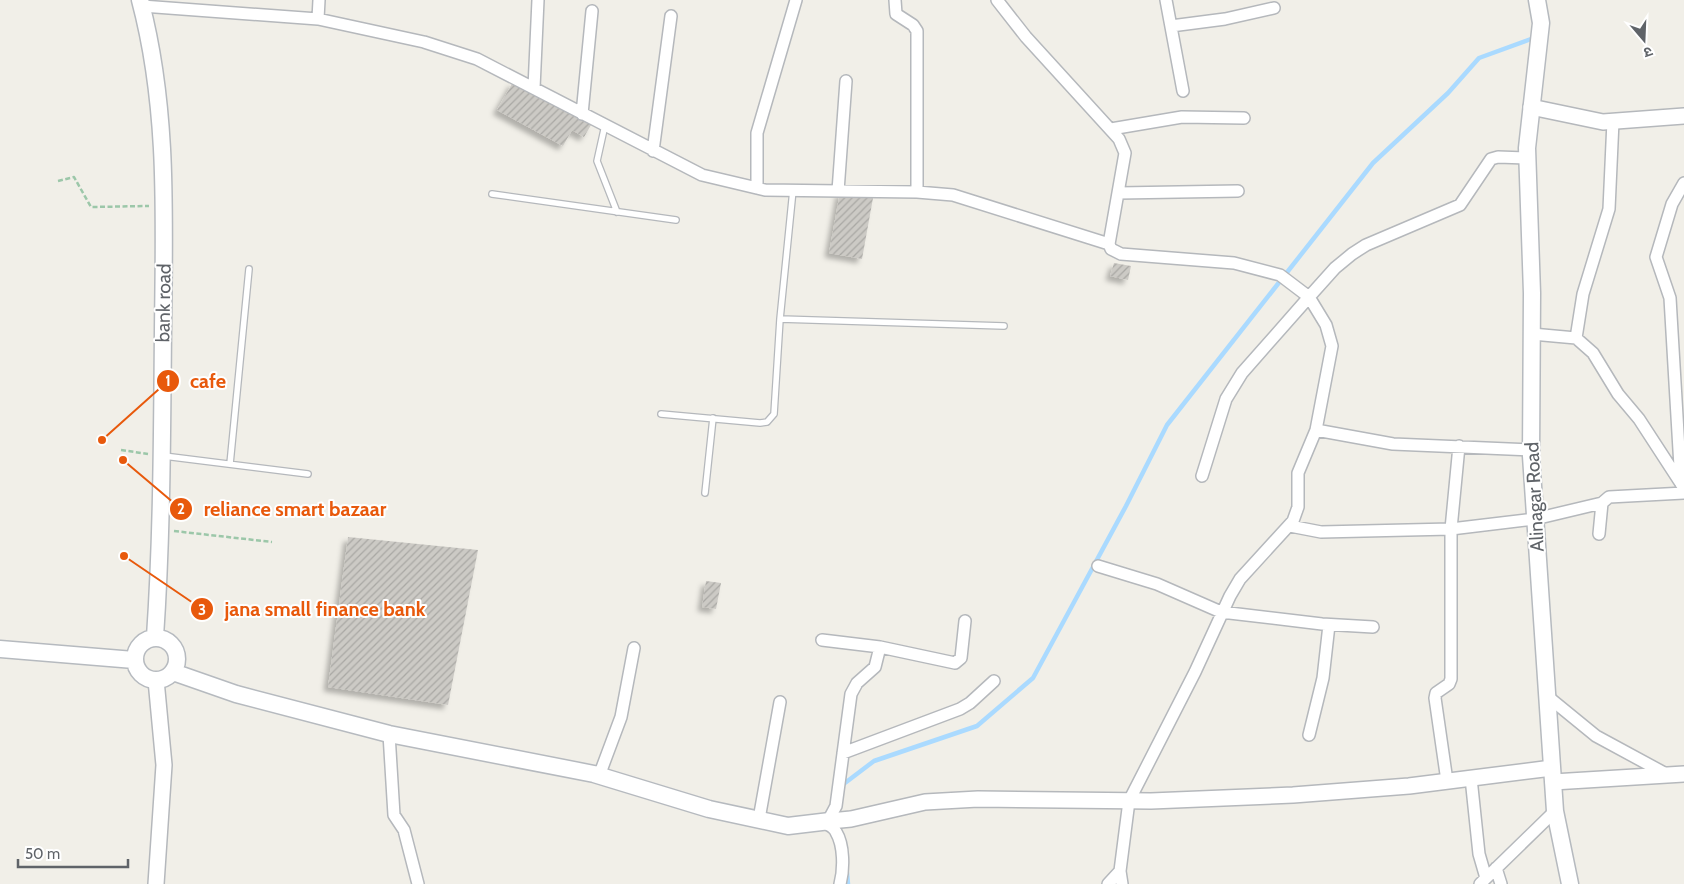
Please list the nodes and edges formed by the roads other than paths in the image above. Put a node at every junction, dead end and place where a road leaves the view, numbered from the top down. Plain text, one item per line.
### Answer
1 (319, 0) edge
2 (538, 0) edge
3 (796, 0) edge
4 (895, 0) edge
5 (997, 0) edge
6 (1166, 0) edge
7 (1537, 0) edge
8 (141, 3) edge
9 (1274, 8) dead end
10 (592, 11) dead end
11 (670, 16) dead end
12 (318, 19) junction
13 (1171, 26) junction
14 (846, 80) dead end
15 (534, 88) junction
16 (1183, 91) dead end
17 (1531, 107) junction
18 (582, 114) junction
19 (1684, 116) edge
20 (1244, 118) dead end
21 (1613, 121) junction
22 (605, 125) junction
23 (1110, 129) junction
24 (653, 151) junction
25 (1527, 158) junction
26 (1684, 183) edge
27 (757, 188) junction
28 (793, 190) junction
29 (838, 191) junction
30 (1238, 191) dead end
31 (917, 192) junction
32 (1119, 193) junction
33 (492, 194) dead end
34 (617, 212) junction
35 (676, 220) dead end
36 (1110, 244) junction
37 (249, 269) dead end
38 (1309, 296) junction
39 (780, 319) junction
40 (1004, 326) dead end
41 (1532, 334) junction
42 (1576, 338) junction
43 (1680, 389) edge
44 (662, 414) dead end
45 (712, 418) junction
46 (1316, 430) junction
47 (1459, 446) junction
48 (1531, 450) junction
49 (162, 456) junction
50 (230, 464) junction
51 (308, 474) dead end
52 (1202, 476) dead end
53 (1683, 489) edge
54 (705, 493) dead end
55 (1602, 502) junction
56 (1535, 519) junction
57 (1290, 526) junction
58 (1451, 529) junction
59 (1599, 534) dead end
60 (1098, 566) dead end
61 (1221, 612) junction
62 (965, 621) dead end
63 (1329, 625) junction
64 (1373, 627) dead end
65 (155, 637) junction
66 (822, 640) dead end
67 (634, 648) dead end
68 (880, 648) junction
69 (0, 649) edge
70 (134, 660) junction
71 (173, 672) junction
72 (156, 680) junction
73 (994, 681) dead end
74 (1547, 696) junction
75 (780, 702) dead end
76 (389, 734) junction
77 (1309, 735) dead end
78 (843, 753) junction
79 (1684, 774) edge
80 (1552, 775) junction
81 (1668, 775) junction
82 (599, 776) junction
83 (1471, 778) junction
84 (1447, 781) junction
85 (1129, 801) junction
86 (1555, 811) junction
87 (758, 819) junction
88 (831, 821) junction
89 (1496, 868) junction
90 (1120, 871) junction
91 (1483, 881) edge
92 (156, 884) edge
93 (418, 884) edge
94 (840, 884) edge
95 (1108, 884) edge
96 (1122, 884) edge
97 (1501, 884) edge
98 (1570, 884) edge

1 - 12 street
2 - 15 street
3 - 27 street
4 - 31 street
5 - 23 street
6 - 13 street
7 - 17 main road, Alinagar Road
8 - 12 street
8 - 49 main road, bank road
9 - 13 street
10 - 18 street
11 - 24 street
12 - 15 street
13 - 16 street
14 - 29 street
15 - 18 street
17 - 21 street
17 - 25 main road, Alinagar Road
18 - 22 street
19 - 21 street
20 - 23 street
21 - 42 street
22 - 24 street
22 - 34 lane
23 - 32 street
24 - 27 street
25 - 38 street
25 - 41 main road, Alinagar Road
26 - 43 street
27 - 28 street
28 - 29 street
28 - 39 lane
29 - 31 street
30 - 32 street
31 - 36 street
32 - 36 street
33 - 34 lane
34 - 35 lane
36 - 38 street
37 - 50 lane
38 - 46 street
38 - 52 street
39 - 40 lane
39 - 45 lane
41 - 42 street
41 - 48 main road, Alinagar Road
42 - 53 street
43 - 53 street
44 - 45 lane
45 - 54 lane
46 - 47 street
46 - 57 street
47 - 48 street
47 - 58 street
48 - 56 main road, Alinagar Road
49 - 50 lane
49 - 65 main road, bank road
50 - 51 lane
53 - 55 street
55 - 56 street
55 - 59 street
56 - 58 street
56 - 74 main road, Alinagar Road
57 - 58 street
57 - 61 street
58 - 84 street
60 - 61 street
61 - 63 street
61 - 85 street
62 - 68 street
63 - 64 street
63 - 77 street
65 - 70 main road
65 - 71 main road
66 - 68 street
67 - 82 street
68 - 78 street
69 - 70 main road
70 - 72 main road
71 - 72 main road
71 - 76 main road
72 - 92 street
73 - 78 street
74 - 80 main road, Alinagar Road
74 - 81 street
75 - 87 street
76 - 82 main road
76 - 93 street
78 - 88 street
79 - 81 street
80 - 81 street
80 - 83 street
80 - 86 main road, Alinagar Road
82 - 87 main road
83 - 84 street
83 - 91 street
84 - 85 street
85 - 88 street
85 - 90 street
86 - 89 street
86 - 98 main road, Alinagar Road
87 - 88 main road
88 - 94 street
89 - 91 street
89 - 97 street
90 - 95 street
90 - 96 street

